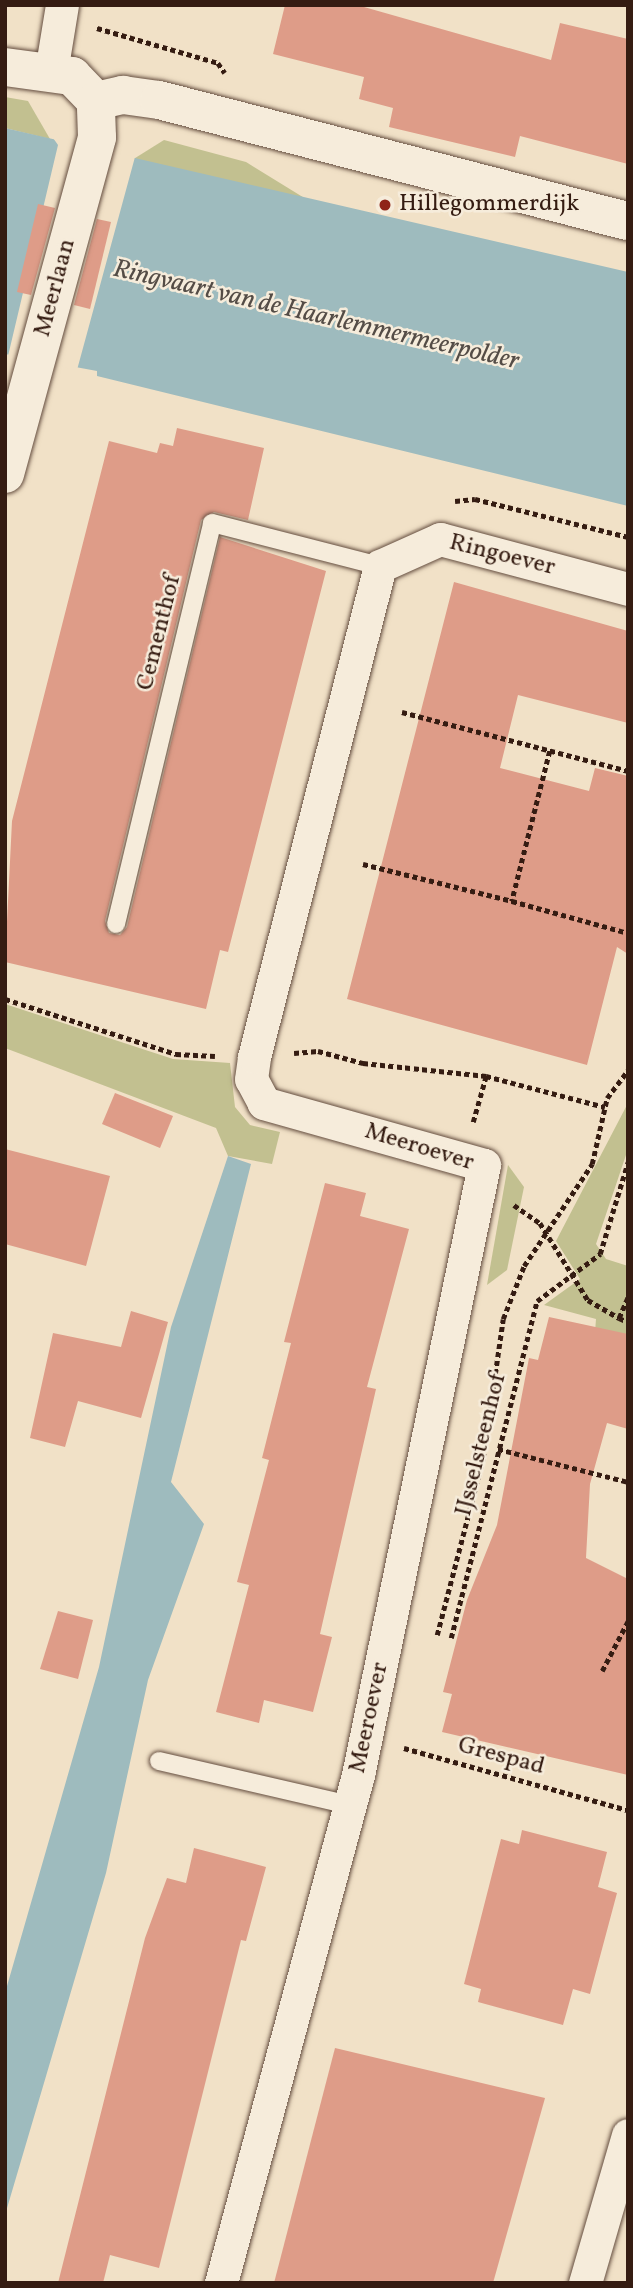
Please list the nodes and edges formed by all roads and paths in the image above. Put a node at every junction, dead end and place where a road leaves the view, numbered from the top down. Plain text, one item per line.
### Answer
1 (62, 5) edge
2 (5, 67) edge
3 (51, 72) junction
4 (97, 119) junction
5 (628, 220) edge
6 (5, 474) edge
7 (628, 537) edge
8 (440, 539) junction
9 (380, 566) junction
10 (628, 589) edge
11 (402, 712) dead end
12 (550, 751) junction
13 (628, 771) edge
14 (363, 864) dead end
15 (512, 901) junction
16 (116, 924) dead end
17 (628, 933) edge
18 (5, 999) edge
19 (254, 1057) junction
20 (628, 1070) edge
21 (486, 1076) junction
22 (605, 1107) junction
23 (463, 1159) junction
24 (628, 1162) edge
25 (478, 1193) junction
26 (546, 1237) junction
27 (571, 1277) junction
28 (628, 1297) edge
29 (619, 1318) junction
30 (628, 1322) edge
31 (498, 1449) junction
32 (628, 1482) edge
33 (628, 1621) edge
34 (437, 1635) dead end
35 (451, 1638) dead end
36 (602, 1671) dead end
37 (366, 1738) junction
38 (159, 1761) dead end
39 (350, 1805) junction
40 (628, 1810) edge
41 (628, 2135) edge
42 (221, 2283) edge
43 (585, 2283) edge

1 - 3 street
2 - 3 street
3 - 4 street
4 - 5 street
4 - 6 street, Meerlaan
7 - 8 path
8 - 9 street, Ringoever
8 - 10 street, Ringoever
9 - 16 lane, Cementhof
9 - 19 street, Meeroever
11 - 12 path
12 - 13 path
12 - 15 path
14 - 15 path
15 - 17 path
18 - 19 path
19 - 21 path
19 - 23 street, Meeroever
20 - 22 path
21 - 22 path
21 - 23 path
22 - 26 path
23 - 25 street, Meeroever
24 - 27 path, IJsselsteenhof
25 - 26 path
25 - 37 street, Meeroever
26 - 27 path
26 - 34 path
27 - 29 path
27 - 31 path, IJsselsteenhof
28 - 29 path
29 - 30 path
31 - 32 path
31 - 35 path, IJsselsteenhof
33 - 36 path
37 - 39 street, Meeroever
37 - 40 path, Grespad
38 - 39 lane, Meeroever
39 - 42 street, Meeroever
41 - 43 street

